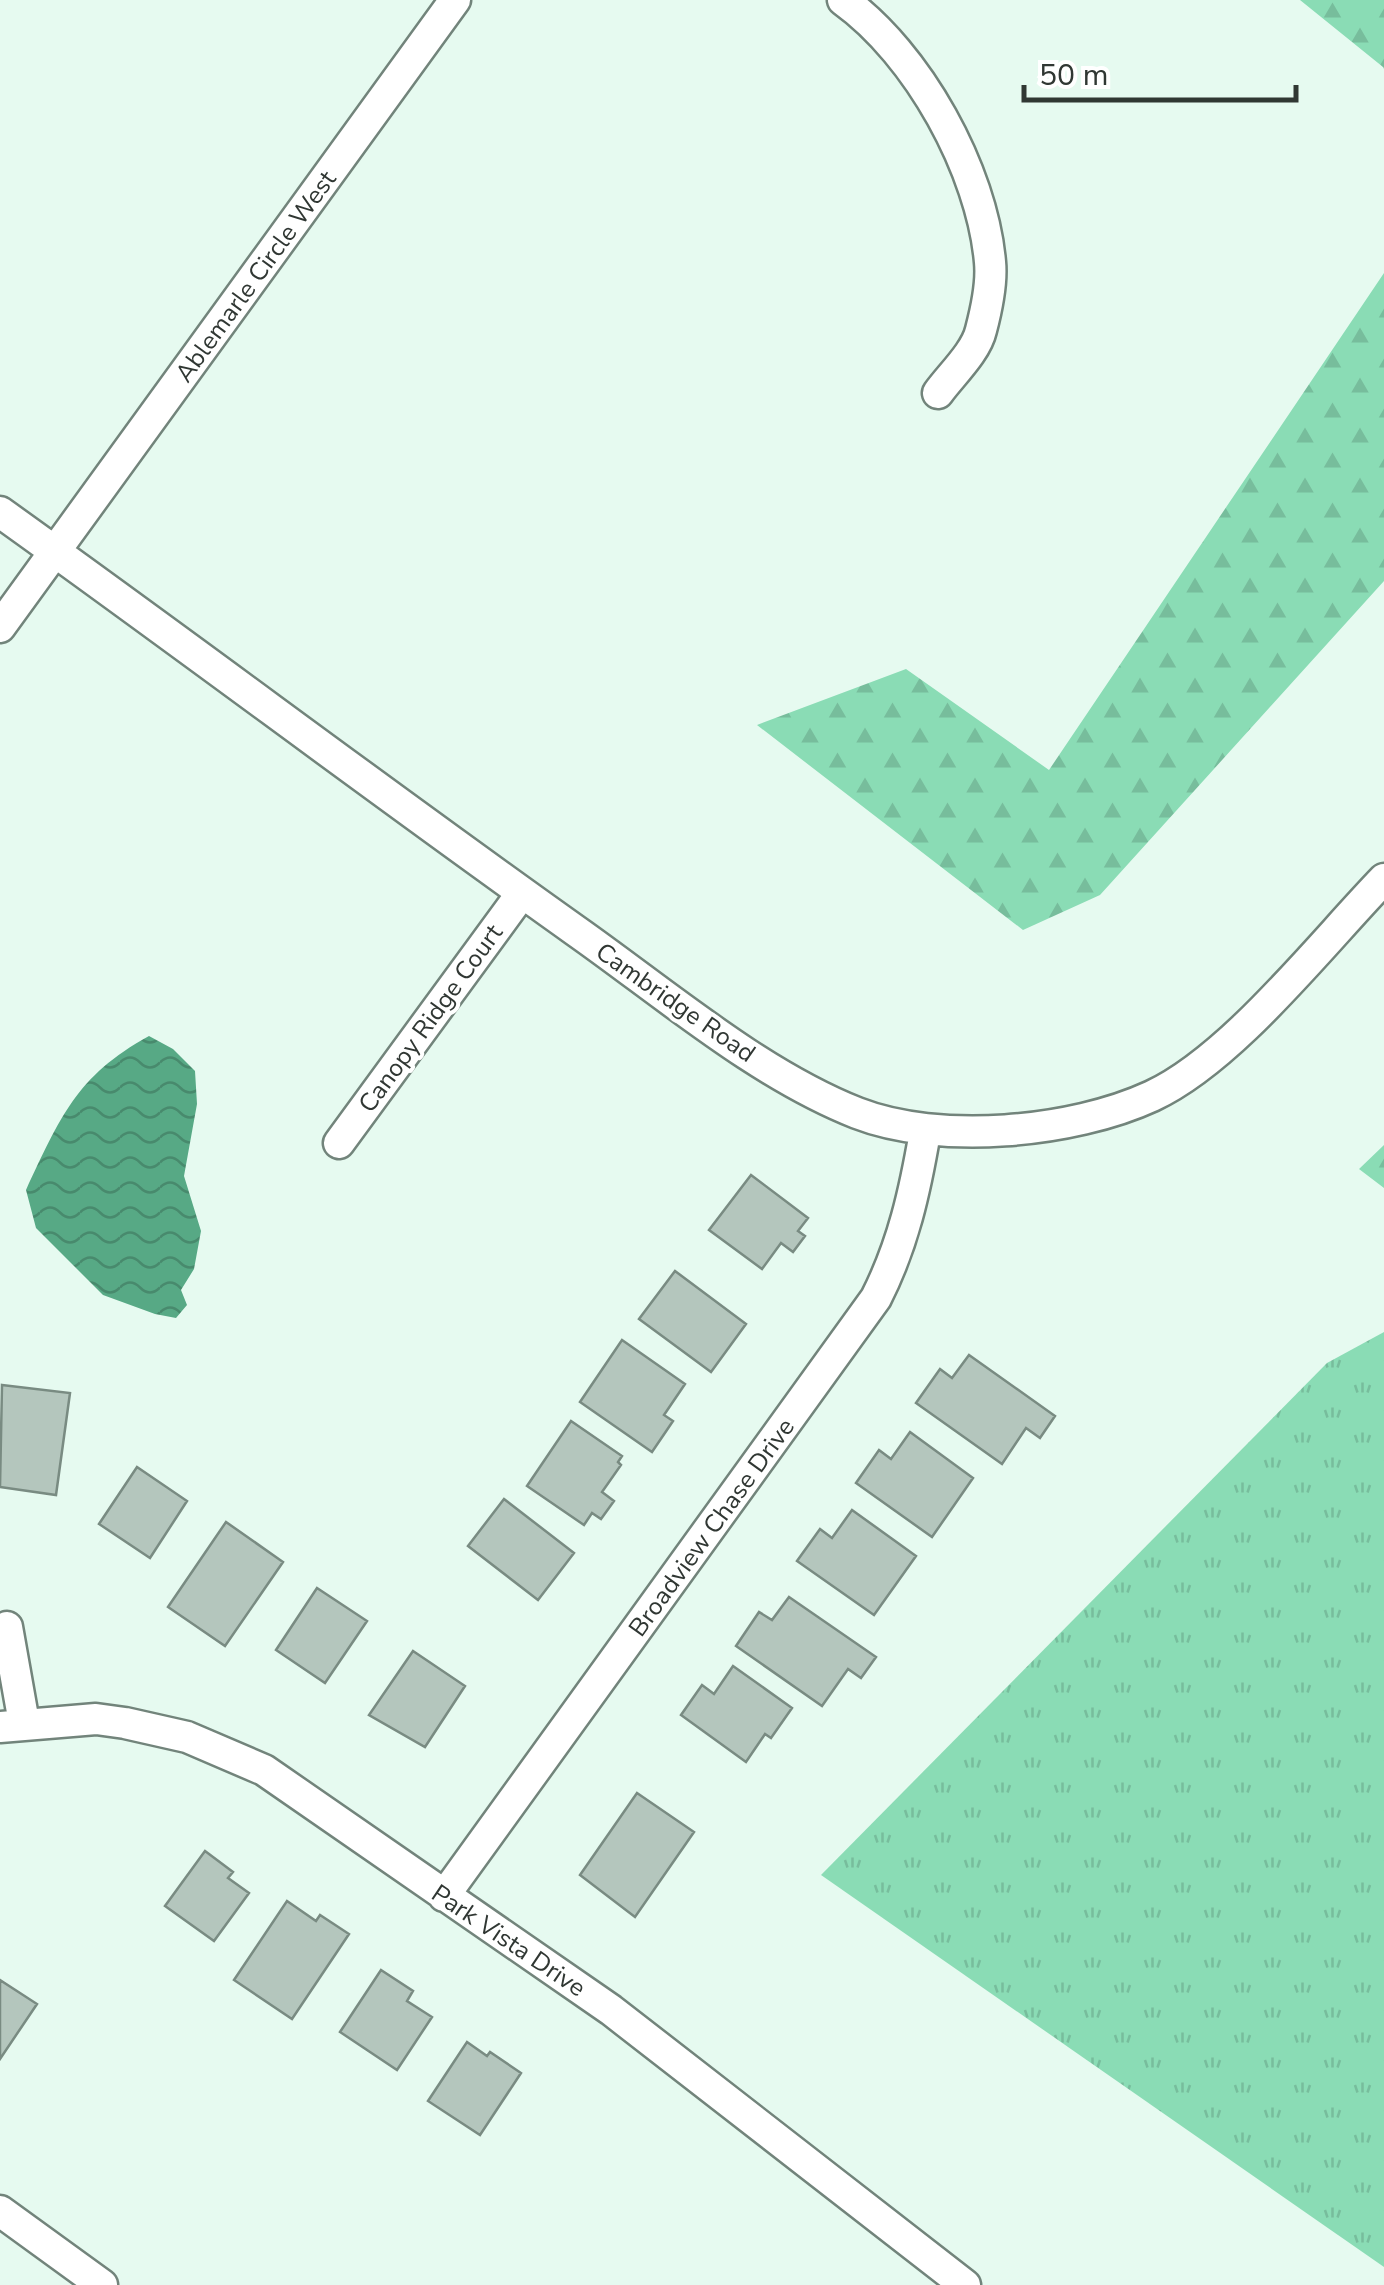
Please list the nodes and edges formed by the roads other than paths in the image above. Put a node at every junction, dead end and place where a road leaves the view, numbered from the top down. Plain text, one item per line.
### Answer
1 (455, 0) edge
2 (844, 0) edge
3 (938, 393) dead end
4 (0, 512) edge
5 (55, 552) junction
6 (0, 627) edge
7 (1384, 879) edge
8 (522, 893) junction
9 (926, 1132) junction
10 (339, 1143) dead end
11 (7, 1627) dead end
12 (12, 1725) edge
13 (444, 1896) junction
14 (0, 2211) edge
15 (102, 2285) edge
16 (965, 2285) edge

1 - 5 street, Ablemarle Circle West
2 - 3 street
4 - 5 street, Cambridge Road
5 - 6 street, Ablemarle Circle West
5 - 8 street, Cambridge Road
7 - 9 street, Cambridge Road
8 - 9 street, Cambridge Road
8 - 10 street, Canopy Ridge Court
9 - 13 street, Broadview Chase Drive
11 - 12 street
12 - 13 street, Park Vista Drive
13 - 16 street, Park Vista Drive
14 - 15 street

